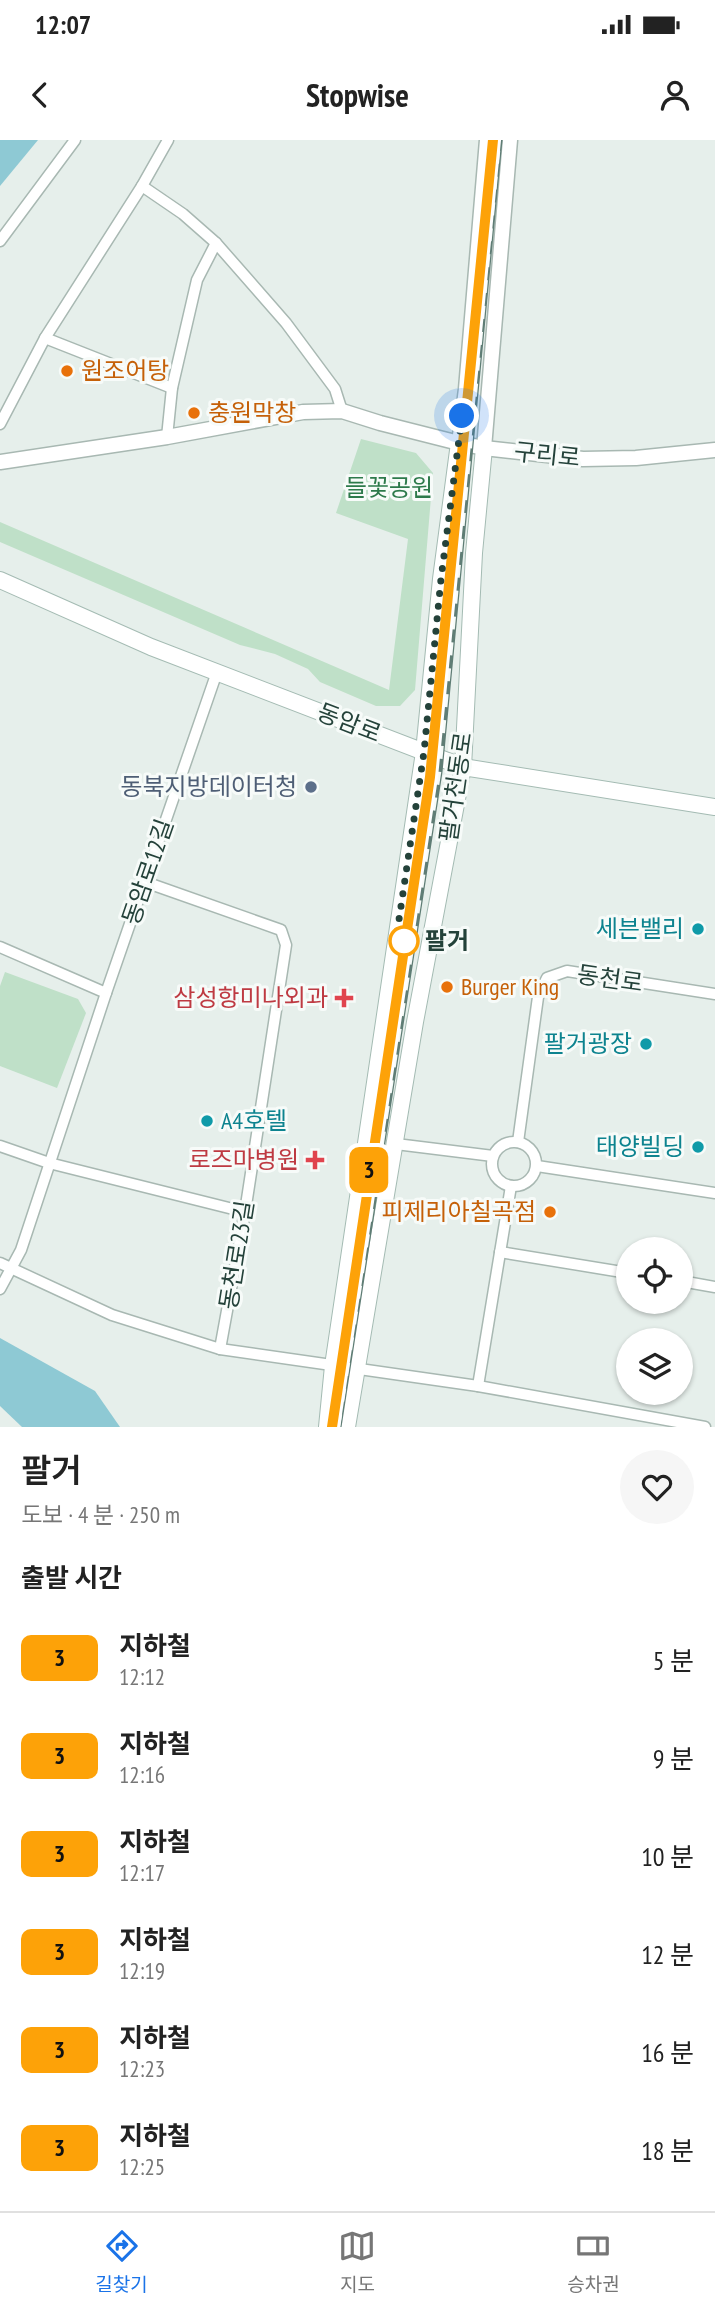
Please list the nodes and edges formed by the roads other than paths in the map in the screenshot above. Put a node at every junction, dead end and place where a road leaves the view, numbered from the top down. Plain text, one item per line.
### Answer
1 (75, 140) edge
2 (168, 140) edge
3 (487, 140) edge
4 (510, 140) edge
5 (142, 186) junction
6 (0, 241) edge
7 (216, 243) junction
8 (45, 338) junction
9 (172, 388) junction
10 (342, 411) junction
11 (0, 425) edge
12 (167, 437) junction
13 (459, 443) junction
14 (484, 448) junction
15 (715, 450) edge
16 (0, 462) edge
17 (0, 580) edge
18 (217, 672) junction
19 (424, 752) junction
20 (463, 767) junction
21 (715, 807) edge
22 (145, 882) junction
23 (0, 947) edge
24 (106, 993) junction
25 (715, 995) edge
26 (518, 1142) junction
27 (396, 1144) junction
28 (0, 1146) edge
29 (493, 1156) junction
30 (49, 1163) junction
31 (537, 1166) junction
32 (511, 1186) junction
33 (715, 1193) edge
34 (245, 1212) junction
35 (500, 1252) junction
36 (0, 1263) edge
37 (12, 1270) junction
38 (616, 1271) edge
39 (693, 1283) edge
40 (715, 1287) edge
41 (0, 1289) edge
42 (220, 1349) junction
43 (333, 1366) junction
44 (356, 1369) junction
45 (478, 1386) junction
46 (327, 1427) edge
47 (347, 1427) edge
48 (705, 1427) edge

1 - 6 street
2 - 5 street
3 - 13 street, 팔거천동로
4 - 14 street, 팔거천동로
5 - 7 street
5 - 8 street
7 - 9 street
7 - 10 street
8 - 9 street
8 - 11 street
9 - 12 street
10 - 12 street, 구리로
10 - 13 street, 구리로
12 - 16 street, 구리로
13 - 14 street, 구리로
13 - 19 main road, 팔거천동로
14 - 15 street, 구리로
14 - 20 main road, 팔거천동로
17 - 18 main road, 동암로
18 - 19 main road, 동암로
18 - 22 street, 동암로12길
19 - 20 main road, 동암로
19 - 43 main road, 팔거천동로
20 - 21 main road, 동암로
20 - 27 main road, 팔거천동로
22 - 24 street, 동암로12길
22 - 34 street, 동천로23길
23 - 24 street
24 - 30 street, 동암로12길
25 - 26 street, 동천로
26 - 29 street
26 - 31 street
27 - 29 street
27 - 44 main road, 팔거천동로
28 - 30 street
29 - 32 street
30 - 34 street
30 - 37 street, 동암로12길
31 - 32 street
31 - 33 street
32 - 35 street
34 - 42 street, 동천로23길
35 - 38 street
35 - 45 street
36 - 37 street
37 - 41 street, 동암로12길
37 - 42 street
39 - 40 street
42 - 43 street
43 - 44 street
43 - 46 main road, 팔거천동로
44 - 45 street
44 - 47 main road, 팔거천동로
45 - 48 street

